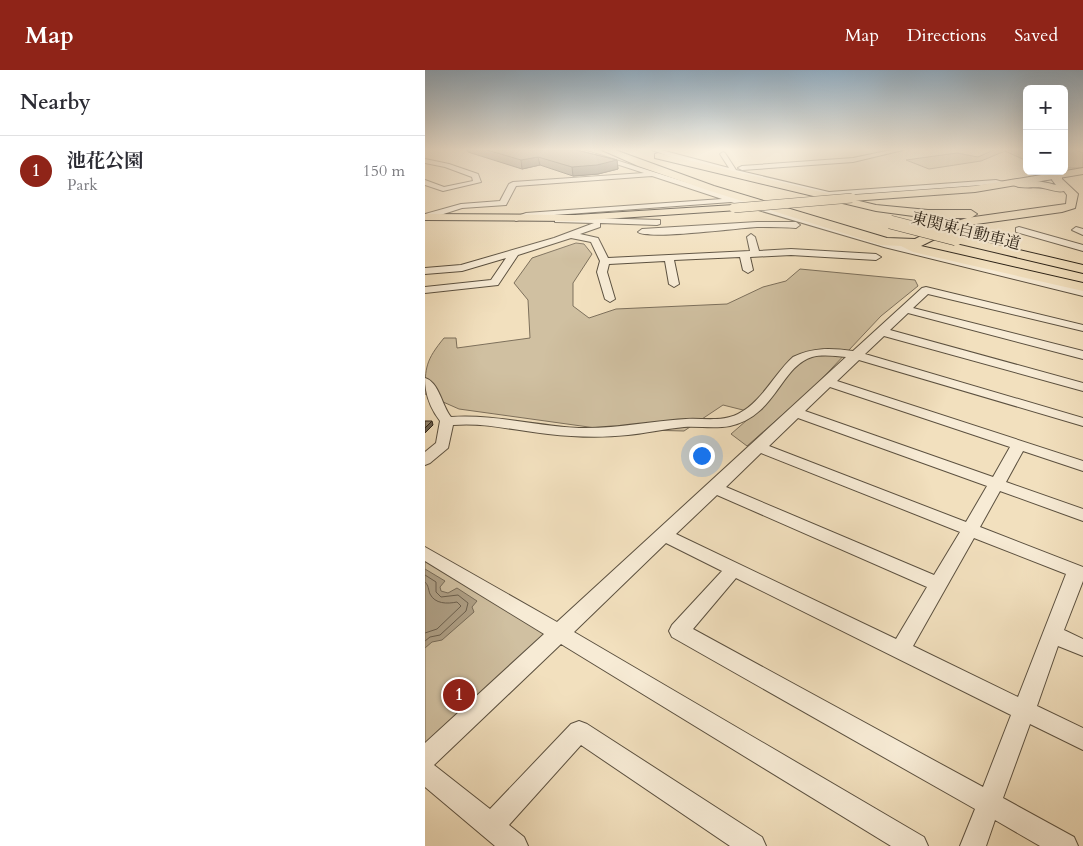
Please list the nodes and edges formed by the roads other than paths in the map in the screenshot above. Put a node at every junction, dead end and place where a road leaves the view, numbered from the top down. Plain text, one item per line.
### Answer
1 (436, 186) edge
2 (457, 186) edge
3 (512, 186) edge
4 (689, 186) edge
5 (708, 186) edge
6 (730, 186) edge
7 (753, 186) edge
8 (778, 186) edge
9 (798, 186) edge
10 (937, 186) edge
11 (985, 186) edge
12 (1056, 186) edge
13 (1061, 186) edge
14 (735, 204) junction
15 (771, 212) junction
16 (991, 212) junction
17 (425, 216) edge
18 (844, 217) dead end
19 (1004, 217) junction
20 (516, 218) junction
21 (544, 218) junction
22 (608, 222) junction
23 (1019, 230) dead end
24 (569, 235) junction
25 (751, 237) dead end
26 (644, 240) junction
27 (951, 241) junction
28 (873, 242) junction
29 (905, 243) junction
30 (678, 246) junction
31 (1083, 248) edge
32 (514, 252) junction
33 (755, 252) junction
34 (744, 253) junction
35 (876, 256) dead end
36 (1083, 260) edge
37 (605, 261) junction
38 (1083, 269) edge
39 (748, 270) dead end
40 (425, 271) edge
41 (1083, 278) edge
42 (674, 284) dead end
43 (1083, 287) edge
44 (425, 290) edge
45 (1083, 293) edge
46 (611, 298) dead end
47 (906, 309) junction
48 (1083, 328) edge
49 (882, 332) junction
50 (856, 355) junction
51 (1083, 355) edge
52 (425, 382) edge
53 (828, 382) junction
54 (1083, 387) edge
55 (795, 412) junction
56 (425, 414) edge
57 (445, 419) junction
58 (1083, 422) edge
59 (1019, 445) junction
60 (759, 447) junction
61 (425, 460) edge
62 (1083, 466) edge
63 (996, 484) junction
64 (714, 488) junction
65 (1083, 515) edge
66 (970, 530) junction
67 (664, 535) junction
68 (425, 553) edge
69 (734, 569) junction
70 (1079, 572) edge
71 (938, 584) junction
72 (550, 627) junction
73 (1052, 634) junction
74 (1083, 648) edge
75 (900, 650) junction
76 (1024, 710) junction
77 (1083, 739) edge
78 (425, 758) edge
79 (425, 772) edge
80 (989, 804) junction
81 (491, 826) junction
82 (515, 846) edge
83 (753, 846) edge
84 (915, 846) edge
85 (973, 846) edge
86 (1065, 846) edge

1 - 2 street
3 - 17 street
4 - 14 street
5 - 29 highway
6 - 18 highway
7 - 27 highway, 東関東自動車道
8 - 16 highway
9 - 10 street
11 - 14 main road, bridge
12 - 16 highway
13 - 19 highway
14 - 15 street
14 - 20 street
14 - 21 main road
15 - 26 street
15 - 28 street
16 - 29 highway
17 - 20 main road
19 - 29 highway
19 - 36 highway
20 - 21 main road
21 - 22 street
22 - 24 street
22 - 26 street
23 - 31 street
24 - 32 street
24 - 37 street
25 - 33 street
26 - 30 street
26 - 30 street
26 - 37 street
27 - 38 highway, 東関東自動車道
27 - 41 highway, 東関東自動車道
28 - 30 street
28 - 45 street
29 - 43 highway
30 - 34 street
30 - 42 street
32 - 40 street
32 - 44 street
33 - 34 street
33 - 35 street
34 - 39 street
37 - 46 street
47 - 48 street
47 - 49 street
47 - 51 street
49 - 50 street
49 - 54 street
50 - 53 street
50 - 57 street
50 - 58 street
52 - 57 street
53 - 55 street
53 - 59 street
55 - 60 street
55 - 63 street
56 - 57 street
57 - 61 street
59 - 62 street
59 - 63 street
60 - 64 street
60 - 66 street
63 - 65 street
63 - 66 street
64 - 67 street
64 - 71 street
66 - 70 street
66 - 71 street
67 - 69 street
67 - 72 street
68 - 72 street
69 - 75 street
69 - 80 street
70 - 73 street
71 - 75 street
72 - 78 street
72 - 84 street
73 - 74 street
73 - 76 street
75 - 76 street
76 - 77 street
76 - 80 street
79 - 81 street
80 - 85 street
80 - 86 street
81 - 82 street
81 - 83 street

